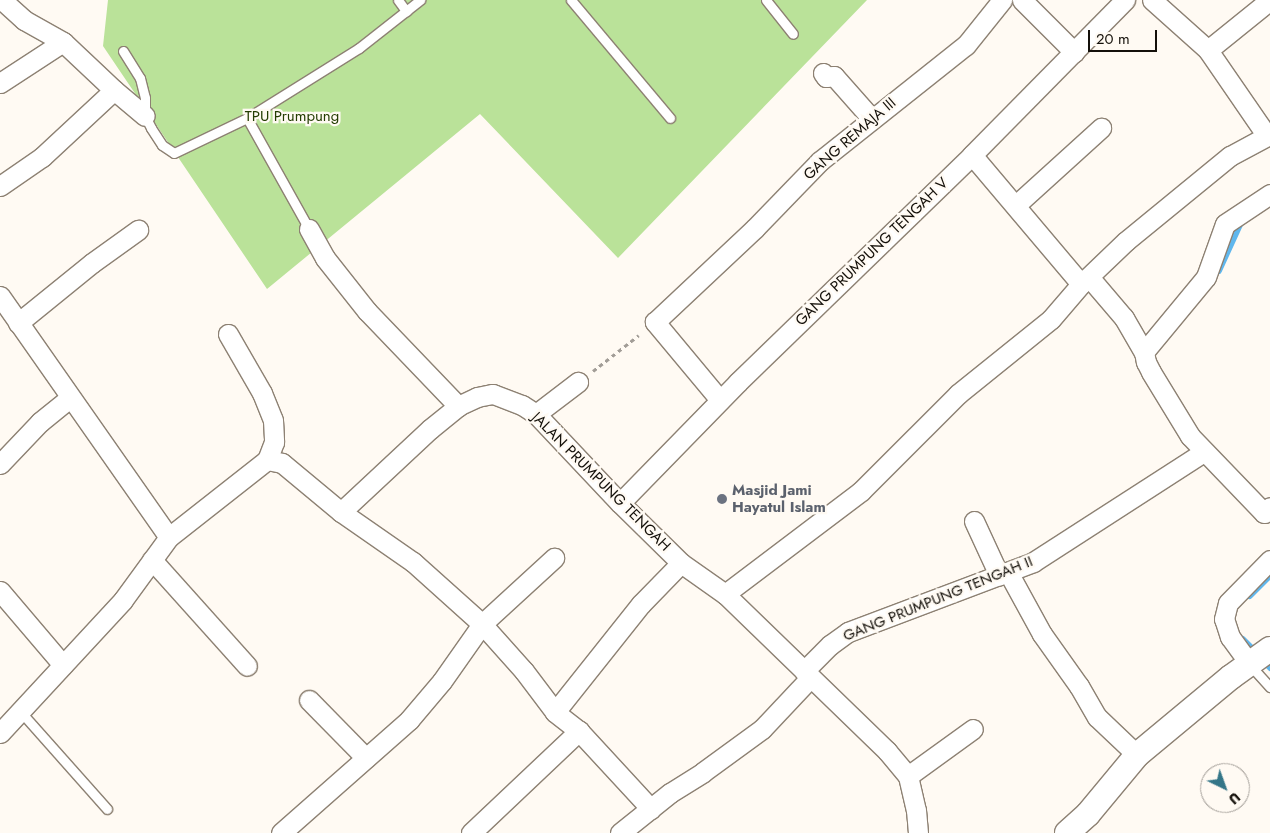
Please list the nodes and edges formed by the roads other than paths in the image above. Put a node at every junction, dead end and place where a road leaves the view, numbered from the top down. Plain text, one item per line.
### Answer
1 (2, 0) edge
2 (398, 0) edge
3 (420, 0) edge
4 (571, 0) edge
5 (766, 0) edge
6 (1002, 0) edge
7 (1022, 0) edge
8 (1152, 0) edge
9 (1270, 0) edge
10 (1121, 1) edge
11 (406, 11) junction
12 (793, 34) dead end
13 (64, 42) junction
14 (1208, 50) junction
15 (123, 51) dead end
16 (1074, 52) junction
17 (823, 73) dead end
18 (0, 83) edge
19 (114, 90) junction
20 (145, 116) junction
21 (247, 118) junction
22 (670, 118) dead end
23 (872, 119) junction
24 (1101, 128) dead end
25 (972, 155) junction
26 (0, 186) edge
27 (1270, 194) edge
28 (1016, 205) junction
29 (309, 228) joint
30 (138, 230) dead end
31 (1085, 280) junction
32 (3, 306) edge
33 (18, 323) junction
34 (228, 334) dead end
35 (1144, 352) junction
36 (578, 382) road end
37 (70, 398) junction
38 (720, 400) junction
39 (458, 406) junction
40 (536, 414) junction
41 (1204, 452) junction
42 (267, 460) junction
43 (0, 464) edge
44 (620, 504) junction
45 (1267, 510) edge
46 (341, 512) junction
47 (974, 521) dead end
48 (169, 537) junction
49 (554, 558) dead end
50 (152, 560) junction
51 (1270, 560) edge
52 (681, 563) junction
53 (1004, 574) junction
54 (0, 591) edge
55 (725, 594) junction
56 (482, 624) junction
57 (1260, 656) edge
58 (63, 665) junction
59 (247, 666) dead end
60 (808, 674) junction
61 (1270, 687) edge
62 (309, 700) dead end
63 (20, 711) junction
64 (555, 712) junction
65 (973, 729) dead end
66 (579, 731) junction
67 (0, 733) edge
68 (1137, 755) junction
69 (366, 758) junction
70 (908, 776) junction
71 (107, 809) dead end
72 (650, 809) junction
73 (281, 833) edge
74 (471, 833) edge
75 (620, 833) edge
76 (918, 833) edge
77 (1068, 833) edge

1 - 13 street
2 - 11 lane
3 - 11 lane
4 - 22 lane
5 - 12 lane
6 - 23 street, GANG REMAJA III
7 - 16 street
8 - 14 street
9 - 14 street
10 - 16 street, GANG PRUMPUNG TENGAH V
11 - 21 lane
13 - 18 street
13 - 19 street
14 - 31 street
15 - 20 lane
16 - 25 street, GANG PRUMPUNG TENGAH V
17 - 23 street
19 - 20 street
19 - 26 street
20 - 21 lane
21 - 29 lane
23 - 38 street, GANG REMAJA III
24 - 28 street
25 - 28 street
25 - 38 street, GANG PRUMPUNG TENGAH V
27 - 35 street
28 - 31 street
29 - 39 street
30 - 33 street
31 - 35 street
31 - 55 street
32 - 33 street
33 - 37 street
34 - 42 street
35 - 41 street
36 - 40 street
37 - 43 street
37 - 48 street
38 - 44 street, GANG PRUMPUNG TENGAH V
39 - 40 street, JALAN PRUMPUNG TENGAH
39 - 46 street, JALAN PRUMPUNG TENGAH
40 - 44 street, JALAN PRUMPUNG TENGAH
41 - 45 street
41 - 53 street, GANG PRUMPUNG TENGAH II
42 - 46 street
42 - 48 street
44 - 52 street, JALAN PRUMPUNG TENGAH
46 - 56 street
47 - 53 street
48 - 50 street
49 - 56 street
50 - 58 street
50 - 59 street
51 - 57 street
52 - 55 street, JALAN PRUMPUNG TENGAH
52 - 64 street
53 - 60 street, GANG PRUMPUNG TENGAH II
53 - 68 street
54 - 58 street
55 - 60 street, JALAN PRUMPUNG TENGAH
56 - 64 street
56 - 69 street
57 - 61 lane
57 - 68 street
58 - 63 street
60 - 70 street, JALAN PRUMPUNG TENGAH
60 - 72 street, GANG PRUMPUNG TENGAH II
62 - 69 street
63 - 67 street
63 - 71 lane
64 - 66 street
65 - 70 street
66 - 72 street
66 - 74 street
68 - 77 street
69 - 73 street
70 - 76 street, JALAN PRUMPUNG TENGAH
72 - 75 street, GANG PRUMPUNG TENGAH II

